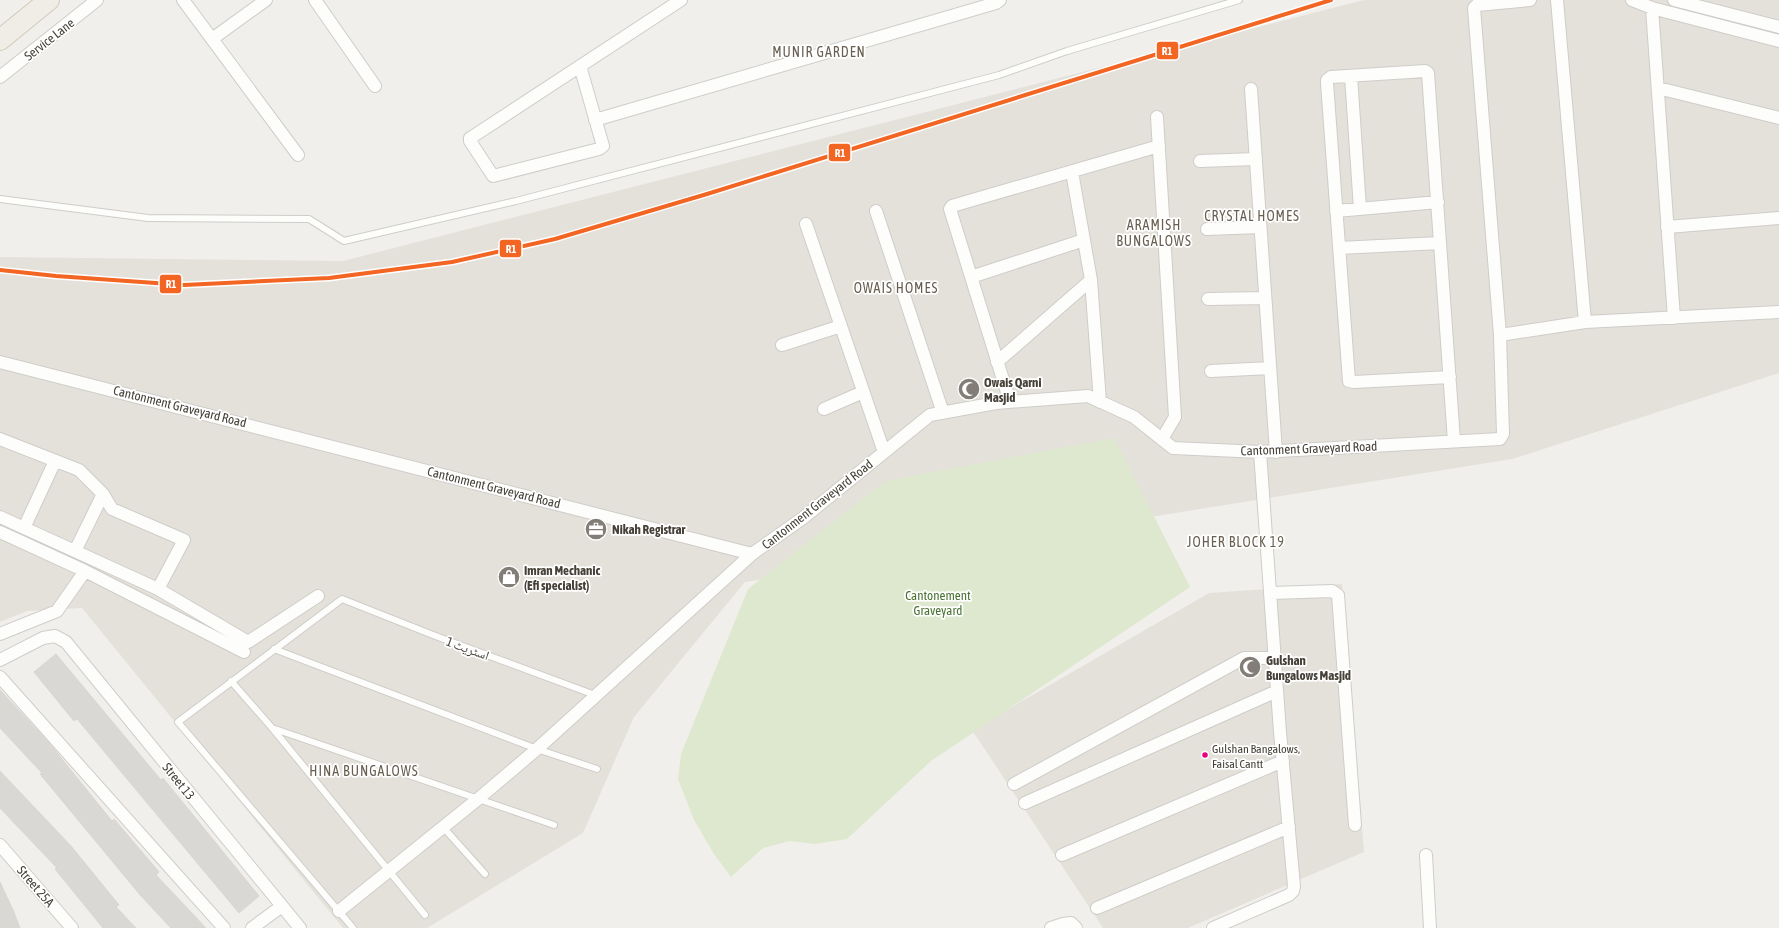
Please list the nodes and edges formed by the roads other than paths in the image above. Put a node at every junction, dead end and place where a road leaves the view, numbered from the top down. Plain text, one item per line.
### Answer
1 (49, 0) edge
2 (97, 0) edge
3 (183, 0) edge
4 (266, 0) edge
5 (315, 0) edge
6 (681, 0) edge
7 (1000, 0) edge
8 (1239, 0) edge
9 (1530, 0) edge
10 (1557, 0) edge
11 (1632, 0) edge
12 (1674, 0) edge
13 (1652, 8) junction
14 (1779, 27) edge
15 (212, 39) junction
16 (0, 40) edge
17 (1779, 41) edge
18 (580, 66) junction
19 (1351, 76) junction
20 (0, 77) edge
21 (375, 86) dead end
22 (1658, 88) junction
23 (1251, 89) dead end
24 (1157, 117) dead end
25 (1779, 118) edge
26 (595, 120) junction
27 (1159, 146) junction
28 (298, 155) dead end
29 (1256, 159) junction
30 (1200, 161) dead end
31 (1072, 172) junction
32 (0, 199) edge
33 (1438, 202) junction
34 (1360, 209) junction
35 (876, 211) dead end
36 (1336, 211) junction
37 (1779, 218) edge
38 (806, 224) dead end
39 (1667, 227) junction
40 (1260, 228) junction
41 (1207, 229) dead end
42 (1084, 240) junction
43 (1440, 243) junction
44 (1339, 248) junction
45 (970, 277) junction
46 (1091, 280) junction
47 (1265, 298) junction
48 (1208, 299) dead end
49 (1779, 312) edge
50 (1674, 318) junction
51 (1585, 322) junction
52 (841, 326) junction
53 (1500, 335) junction
54 (782, 345) dead end
55 (0, 362) edge
56 (997, 362) junction
57 (1270, 368) junction
58 (1211, 371) dead end
59 (1450, 377) junction
60 (863, 392) junction
61 (1010, 402) junction
62 (1100, 402) junction
63 (824, 409) dead end
64 (942, 413) junction
65 (0, 439) edge
66 (1162, 439) junction
67 (1454, 441) junction
68 (884, 452) junction
69 (1260, 452) junction
70 (1276, 452) junction
71 (55, 461) junction
72 (103, 494) junction
73 (0, 517) edge
74 (24, 528) junction
75 (0, 532) edge
76 (75, 551) junction
77 (752, 554) junction
78 (85, 571) junction
79 (158, 589) junction
80 (1271, 593) junction
81 (318, 596) dead end
82 (0, 634) edge
83 (274, 649) junction
84 (244, 652) dead end
85 (1275, 658) junction
86 (0, 660) edge
87 (0, 677) edge
88 (231, 681) junction
89 (1277, 691) junction
90 (595, 695) junction
91 (273, 729) junction
92 (537, 748) junction
93 (1283, 761) junction
94 (596, 769) dead end
95 (1014, 784) dead end
96 (478, 799) junction
97 (1026, 803) dead end
98 (554, 825) dead end
99 (1355, 825) dead end
100 (443, 827) junction
101 (1289, 827) junction
102 (0, 845) edge
103 (1062, 855) dead end
104 (1426, 855) dead end
105 (390, 870) junction
106 (485, 874) dead end
107 (282, 906) junction
108 (1097, 908) dead end
109 (339, 911) junction
110 (425, 915) dead end
111 (70, 927) edge
112 (224, 928) edge
113 (252, 928) edge
114 (300, 928) edge
115 (353, 928) edge
116 (1051, 928) edge
117 (1076, 928) edge
118 (1213, 928) edge
119 (1430, 928) edge

1 - 16 main road
2 - 20 street, Service Lane
3 - 15 street
4 - 15 street
5 - 21 street
6 - 18 street
7 - 26 street
8 - 32 lane
9 - 53 street
10 - 51 street
11 - 13 street
12 - 14 street
13 - 17 street
13 - 22 street
15 - 28 street
18 - 26 street
18 - 26 street
19 - 33 street
19 - 34 street
19 - 36 street
22 - 25 street
22 - 39 street
23 - 29 street
24 - 27 street
27 - 31 street
27 - 66 street
29 - 30 street
29 - 40 street
31 - 42 street
31 - 45 street
33 - 34 street
33 - 43 street
34 - 36 street
35 - 64 street
36 - 44 street
37 - 39 street
38 - 52 street
39 - 50 street
40 - 41 street
40 - 47 street
42 - 45 street
42 - 46 street
43 - 44 street
43 - 59 street
44 - 59 street
45 - 56 street
46 - 56 street
46 - 62 street
47 - 48 street
47 - 57 street
49 - 50 street
50 - 51 street
51 - 53 street
52 - 54 street
52 - 60 street
53 - 67 street, Cantonment Graveyard Road
55 - 77 street, Cantonment Graveyard Road
56 - 61 street
57 - 58 street
57 - 70 street
59 - 67 street
60 - 63 street
60 - 68 street
61 - 62 street, Cantonment Graveyard Road
61 - 64 street, Cantonment Graveyard Road
62 - 66 street, Cantonment Graveyard Road
64 - 68 street, Cantonment Graveyard Road
65 - 71 street
66 - 69 street, Cantonment Graveyard Road
67 - 70 street, Cantonment Graveyard Road
68 - 77 street, Cantonment Graveyard Road
69 - 70 street, Cantonment Graveyard Road
69 - 80 street
71 - 72 street
71 - 74 street
72 - 76 street
72 - 79 street
73 - 74 street
74 - 76 street
75 - 78 street
76 - 79 street
77 - 90 street
78 - 82 street
78 - 84 street
79 - 81 street
80 - 85 street
80 - 99 street
83 - 88 lane
83 - 90 lane, اسٹریٹ 1
83 - 92 lane
85 - 89 street
85 - 95 street
86 - 107 street, Street 13
87 - 112 street
88 - 91 lane
88 - 109 lane
89 - 93 street
89 - 97 street
90 - 92 street
91 - 96 lane
91 - 105 lane
92 - 94 lane
92 - 96 street
93 - 101 street
93 - 103 street
96 - 98 lane
96 - 100 street
100 - 105 street
100 - 106 lane
101 - 108 street
101 - 118 street
102 - 111 street, Street 25A
104 - 119 street
105 - 109 street
105 - 110 lane
107 - 113 street
107 - 114 street, Street 13
109 - 115 lane
116 - 117 street

